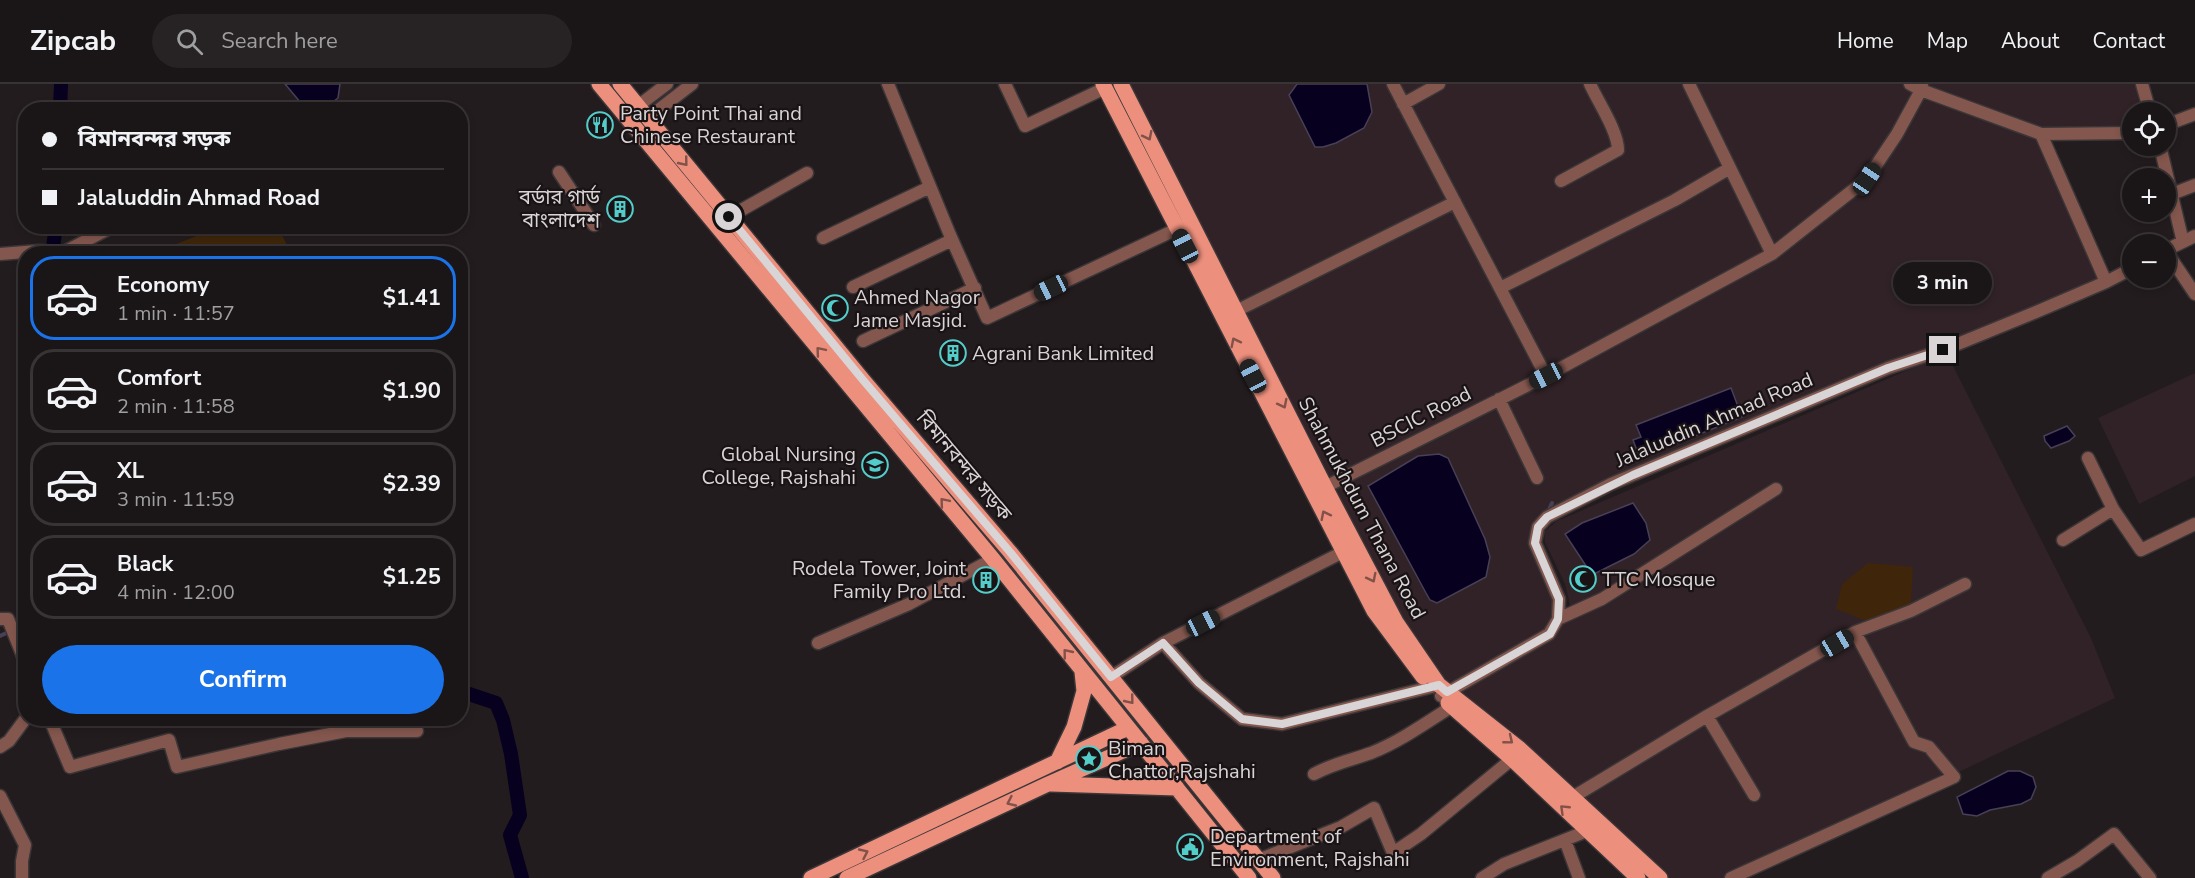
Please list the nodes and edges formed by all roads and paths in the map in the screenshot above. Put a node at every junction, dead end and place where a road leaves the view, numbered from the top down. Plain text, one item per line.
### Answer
1 (599, 84) edge
2 (620, 84) edge
3 (667, 84) edge
4 (692, 84) edge
5 (888, 84) edge
6 (1005, 84) edge
7 (1121, 84) edge
8 (1393, 84) edge
9 (1440, 84) edge
10 (1590, 84) edge
11 (1689, 84) edge
12 (2142, 84) edge
13 (1104, 86) edge
14 (1917, 86) edge
15 (2147, 102) edge
16 (1403, 104) junction
17 (643, 112) junction
18 (2195, 114) edge
19 (2176, 121) edge
20 (2122, 133) edge
21 (2041, 134) junction
22 (1730, 168) junction
23 (559, 172) dead end
24 (807, 173) dead end
25 (1561, 182) dead end
26 (2195, 185) edge
27 (930, 187) junction
28 (2176, 192) edge
29 (1455, 202) junction
30 (2176, 205) edge
31 (729, 217) junction
32 (594, 225) dead end
33 (1177, 229) junction
34 (99, 234) edge
35 (823, 238) dead end
36 (2189, 239) edge
37 (952, 240) junction
38 (76, 246) edge
39 (18, 253) edge
40 (0, 254) edge
41 (1772, 255) junction
42 (2176, 266) edge
43 (2122, 274) edge
44 (2106, 282) junction
45 (853, 287) dead end
46 (975, 288) junction
47 (1500, 288) junction
48 (2195, 294) edge
49 (1229, 314) junction
50 (863, 341) dead end
51 (1546, 376) junction
52 (1499, 399) junction
53 (2088, 458) dead end
54 (1537, 478) dead end
55 (1776, 489) dead end
56 (1319, 490) junction
57 (2113, 510) junction
58 (2195, 524) edge
59 (2063, 540) dead end
60 (1343, 552) junction
61 (993, 559) junction
62 (1965, 584) dead end
63 (1558, 619) junction
64 (9, 626) edge
65 (1855, 632) junction
66 (818, 643) dead end
67 (1163, 643) junction
68 (18, 646) edge
69 (1082, 671) junction
70 (1111, 677) junction
71 (1442, 693) junction
72 (1707, 716) junction
73 (20, 726) edge
74 (53, 726) edge
75 (1128, 728) junction
76 (417, 731) dead end
77 (1141, 743) junction
78 (0, 747) edge
79 (1512, 759) junction
80 (1057, 762) junction
81 (1314, 774) dead end
82 (1048, 784) junction
83 (1178, 788) junction
84 (1754, 795) dead end
85 (0, 796) edge
86 (1573, 797) junction
87 (1587, 831) junction
88 (1565, 840) junction
89 (1258, 860) junction
90 (22, 878) edge
91 (811, 878) edge
92 (847, 878) edge
93 (1249, 878) edge
94 (1273, 878) edge
95 (1482, 878) edge
96 (1579, 878) edge
97 (1638, 878) edge
98 (1660, 878) edge
99 (1731, 878) edge
100 (2048, 878) edge
101 (2150, 878) edge

61 -> 1 main road, বিমানবন্দর সড়ক
2 - 17 main road, বিমানবন্দর সড়ক
3 - 17 street
4 - 17 street
5 - 27 street
6 - 13 street
7 -> 49 main road, Shahmukhdum Thana Road
8 - 16 street
9 - 16 street
10 - 25 street
11 - 22 street
12 - 15 street
13 - 33 main road, Shahmukhdum Thana Road
14 - 21 street, BSCIC Road
14 - 41 street, BSCIC Road
16 - 29 street
17 -> 31 main road, বিমানবন্দর সড়ক
18 - 19 street
20 - 21 street, BSCIC Road
21 - 44 street
22 - 41 street
22 - 47 street
23 - 32 street
24 - 31 street
26 - 28 street
27 - 35 street
27 - 37 street
29 - 47 street
29 - 49 street
30 - 36 street
31 - 70 main road, বিমানবন্দর সড়ক
33 - 46 street
33 - 49 main road, Shahmukhdum Thana Road
34 - 38 street
37 - 45 street
37 - 46 street
39 - 40 street
41 - 51 street, BSCIC Road
42 - 48 street
43 - 44 street, Jalaluddin Ahmad Road
44 - 63 street, Jalaluddin Ahmad Road
46 - 50 street
47 - 51 street
49 - 56 main road, Shahmukhdum Thana Road
51 - 52 street, BSCIC Road
52 - 54 street
52 - 56 street, BSCIC Road
53 - 57 street
55 - 63 street
60 -> 56 main road, Shahmukhdum Thana Road
56 -> 71 main road, Shahmukhdum Thana Road
57 - 58 street
57 - 59 street
60 - 67 street
60 - 71 main road, Shahmukhdum Thana Road
61 - 66 street
69 -> 61 main road, বিমানবন্দর সড়ক
62 - 65 street
63 - 71 street
64 - 68 street
65 - 72 street
65 - 99 street
67 - 70 street
67 - 71 street
69 - 75 main road, বিমানবন্দর সড়ক
69 - 80 main road
70 -> 89 main road, বিমানবন্দর সড়ক
71 - 79 main road, Shahmukhdum Thana Road
71 - 81 street
71 -> 86 main road, Shahmukhdum Thana Road
72 - 84 street
72 - 86 street
73 - 78 street
74 - 76 street
75 - 77 main road, বিমানবন্দর সড়ক
75 - 80 main road
77 - 82 main road
77 - 83 main road, বিমানবন্দর সড়ক
87 -> 79 main road, Shahmukhdum Thana Road
79 - 89 street
91 -> 80 main road
82 - 83 main road
82 -> 92 main road
83 - 93 main road, বিমানবন্দর সড়ক
85 - 90 street
86 - 98 main road, Shahmukhdum Thana Road
87 - 88 street
87 - 97 main road, Shahmukhdum Thana Road
88 - 95 street
88 - 96 street
89 - 94 main road, বিমানবন্দর সড়ক
100 - 101 street

